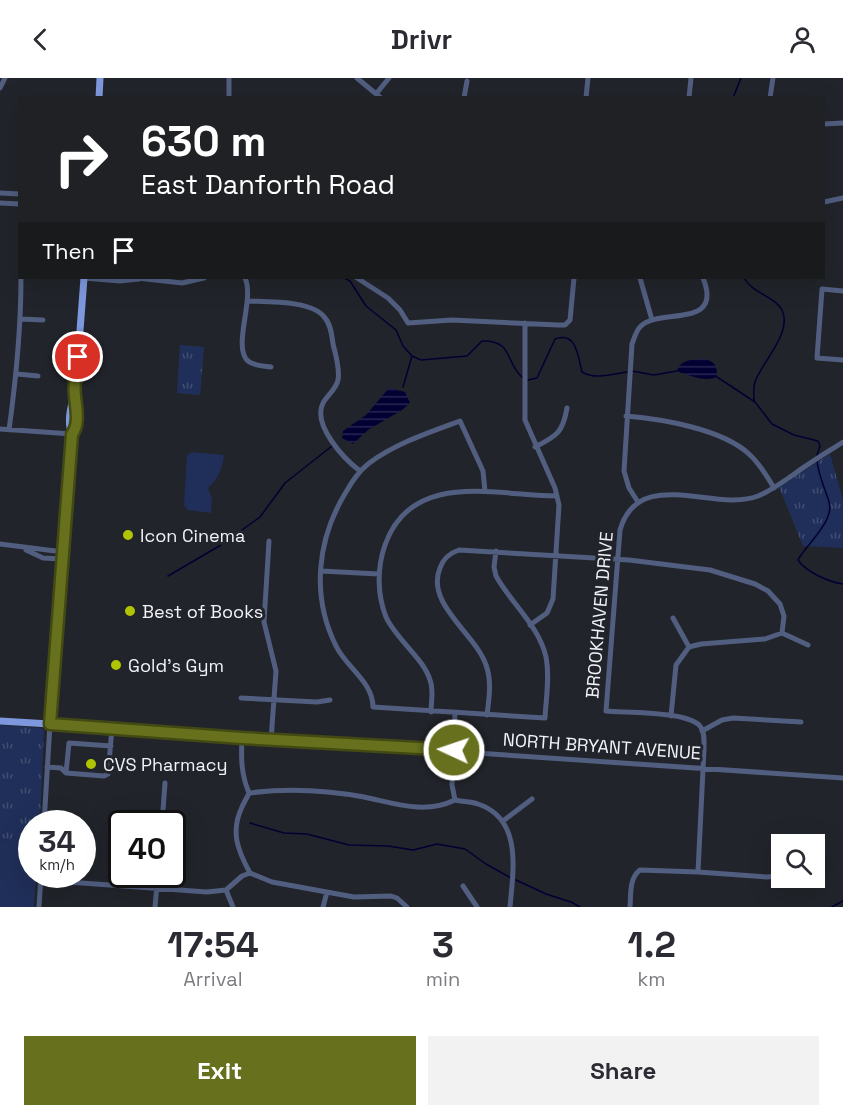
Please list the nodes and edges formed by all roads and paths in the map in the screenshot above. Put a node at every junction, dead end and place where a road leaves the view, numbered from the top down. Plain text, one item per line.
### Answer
1 (5, 78) edge
2 (100, 78) edge
3 (229, 78) edge
4 (357, 78) edge
5 (389, 78) edge
6 (588, 78) edge
7 (691, 78) edge
8 (773, 78) edge
9 (466, 81) dead end
10 (0, 88) edge
11 (99, 96) edge
12 (230, 96) edge
13 (379, 96) edge
14 (464, 96) edge
15 (586, 96) edge
16 (688, 96) edge
17 (770, 96) edge
18 (843, 123) edge
19 (825, 124) edge
20 (0, 193) edge
21 (18, 194) edge
22 (843, 198) edge
23 (825, 202) edge
24 (0, 203) edge
25 (18, 204) edge
26 (21, 279) edge
27 (84, 279) edge
28 (102, 279) edge
29 (144, 279) joint
30 (200, 279) edge
31 (245, 279) edge
32 (362, 279) edge
33 (574, 279) edge
34 (640, 279) edge
35 (703, 279) edge
36 (843, 291) edge
37 (247, 301) junction
38 (21, 319) junction
39 (43, 320) dead end
40 (652, 320) junction
41 (525, 323) junction
42 (843, 360) edge
43 (271, 367) dead end
44 (17, 374) junction
45 (38, 376) dead end
46 (567, 408) dead end
47 (626, 416) junction
48 (0, 429) edge
49 (9, 430) junction
50 (72, 434) junction
51 (843, 442) edge
52 (536, 447) junction
53 (360, 471) junction
54 (774, 488) junction
55 (485, 491) junction
56 (557, 496) junction
57 (638, 502) junction
58 (269, 541) dead end
59 (0, 544) edge
60 (495, 551) junction
61 (63, 555) junction
62 (556, 555) junction
63 (617, 560) junction
64 (321, 571) junction
65 (379, 574) junction
66 (673, 618) dead end
67 (530, 625) junction
68 (782, 633) junction
69 (808, 645) dead end
70 (689, 647) junction
71 (241, 698) dead end
72 (274, 700) junction
73 (330, 700) dead end
74 (431, 712) junction
75 (455, 712) junction
76 (487, 715) junction
77 (671, 716) junction
78 (0, 720) edge
79 (801, 722) dead end
80 (50, 724) junction
81 (112, 728) junction
82 (702, 731) junction
83 (242, 738) junction
84 (271, 740) junction
85 (111, 746) junction
86 (454, 750) junction
87 (47, 767) junction
88 (704, 768) junction
89 (66, 773) junction
90 (843, 777) edge
91 (165, 783) dead end
92 (249, 794) junction
93 (532, 799) dead end
94 (454, 800) junction
95 (45, 810) edge
96 (163, 810) edge
97 (503, 821) junction
98 (698, 872) junction
99 (250, 873) junction
100 (771, 877) edge
101 (96, 883) edge
102 (463, 886) dead end
103 (40, 888) edge
104 (156, 889) junction
105 (226, 890) junction
106 (327, 892) junction
107 (39, 907) edge
108 (155, 907) edge
109 (233, 907) edge
110 (323, 907) edge
111 (407, 907) edge
112 (477, 907) edge
113 (510, 907) edge
114 (630, 907) edge

1 - 10 street
2 - 11 main road
3 - 12 street
4 - 13 street
5 - 13 street
6 - 15 street
7 - 16 street
8 - 17 street
9 - 14 street
18 - 19 street
20 - 21 street
22 - 23 street
24 - 25 street
26 - 38 street
27 - 50 main road
28 - 29 street
29 - 30 street
31 - 37 street
32 - 41 street
33 - 41 street
34 - 40 street
35 - 40 street
36 - 42 street
37 - 43 street
37 - 53 street
38 - 39 street
38 - 44 street
40 - 47 street
41 - 52 street
44 - 45 street
44 - 49 street
46 - 52 street
47 - 54 street
47 - 57 street
48 - 49 street
49 - 50 street
50 - 61 main road
51 - 54 street
52 - 56 street
53 - 55 street
53 - 64 street
54 - 57 street
55 - 56 street
55 - 65 street
56 - 62 street
57 - 63 street, BROOKHAVEN DRIVE
58 - 72 street
59 - 61 street
60 - 62 street
60 - 67 street
60 - 76 street
61 - 80 main road
62 - 63 street
62 - 67 street
63 - 68 street
63 - 77 street, BROOKHAVEN DRIVE
64 - 65 street
64 - 74 street
65 - 74 street
66 - 70 street
67 - 76 street
68 - 69 street
68 - 70 street
70 - 77 street
71 - 72 street
72 - 73 street
72 - 84 street
74 - 75 street
75 - 76 street
75 - 86 street
77 - 82 street, BROOKHAVEN DRIVE
78 - 80 main road, NORTH BRYANT AVENUE
79 - 82 street
80 - 81 street, NORTH BRYANT AVENUE
80 - 87 street
81 - 83 street, NORTH BRYANT AVENUE
81 - 85 street
82 - 88 street
83 - 84 street, NORTH BRYANT AVENUE
83 - 92 street
84 - 86 street, NORTH BRYANT AVENUE
85 - 89 street
85 - 89 street
86 - 88 street, NORTH BRYANT AVENUE
86 - 94 street
87 - 89 street
87 - 95 street
88 - 90 street, NORTH BRYANT AVENUE
88 - 98 street
91 - 96 street
92 - 94 street
92 - 99 street
93 - 97 street
94 - 97 street
97 - 113 street
98 - 100 street
98 - 114 street
99 - 105 street
99 - 106 street
101 - 104 street
102 - 112 street
103 - 107 street
104 - 105 street
104 - 108 street
105 - 109 street
106 - 110 street
106 - 111 street

